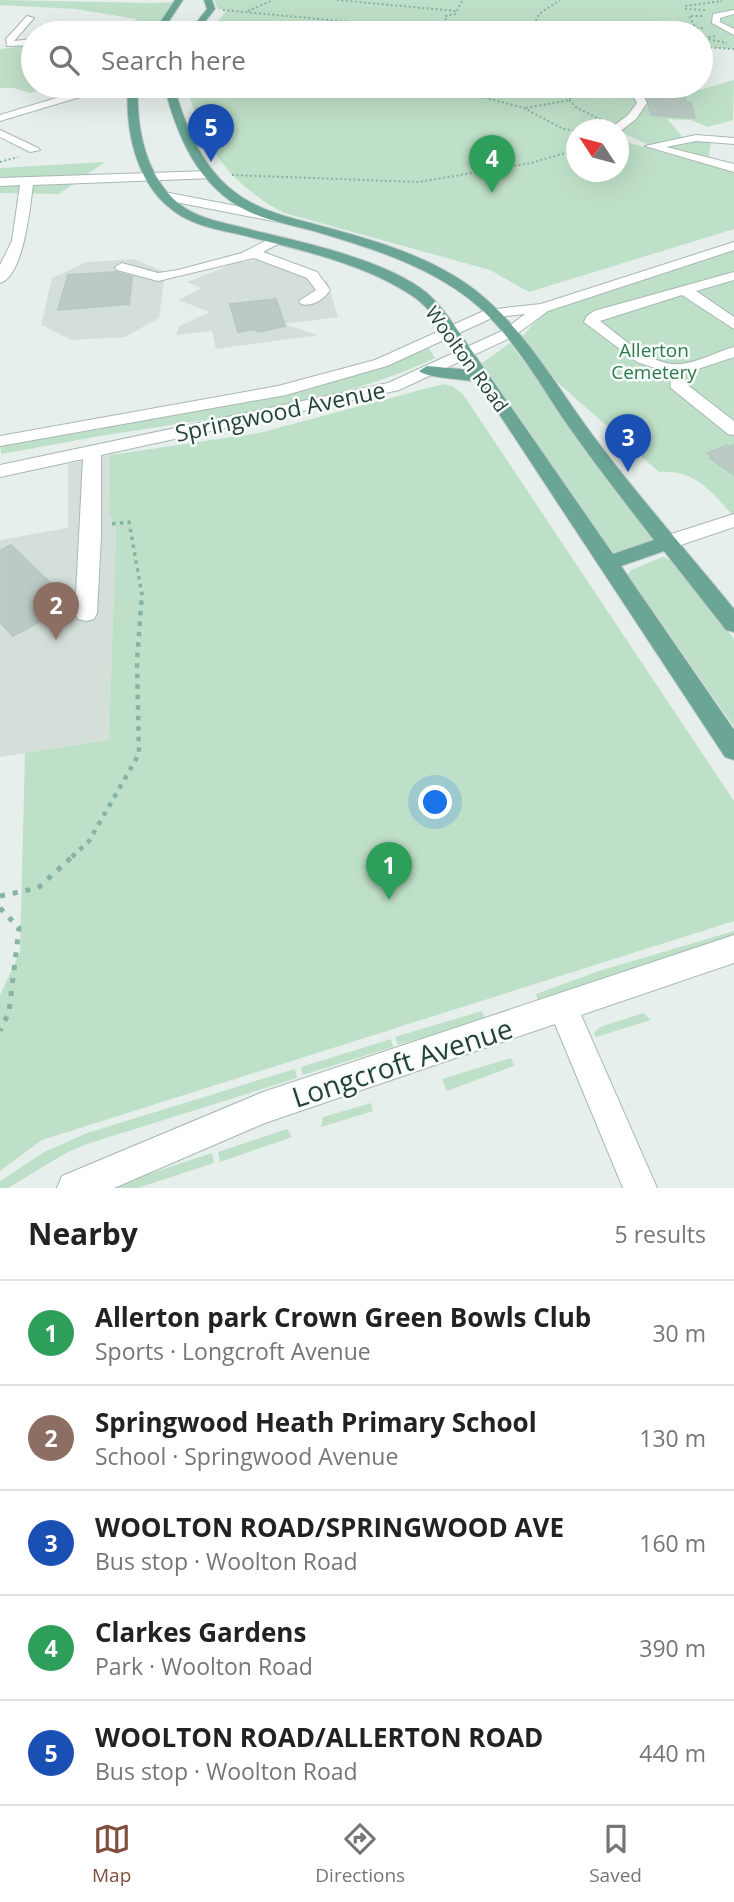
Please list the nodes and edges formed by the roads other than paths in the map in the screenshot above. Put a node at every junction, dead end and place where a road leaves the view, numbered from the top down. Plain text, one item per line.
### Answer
1 (179, 0) edge
2 (210, 4) edge
3 (734, 12) edge
4 (30, 18) dead end
5 (27, 21) edge
6 (165, 21) edge
7 (199, 21) edge
8 (21, 27) edge
9 (734, 32) edge
10 (21, 43) edge
11 (66, 98) edge
12 (134, 98) edge
13 (172, 98) edge
14 (639, 98) edge
15 (0, 118) edge
16 (629, 120) edge
17 (0, 132) edge
18 (629, 140) edge
19 (734, 141) edge
20 (641, 144) junction
21 (34, 150) dead end
22 (734, 168) edge
23 (209, 174) junction
24 (149, 175) junction
25 (27, 181) junction
26 (0, 182) edge
27 (164, 197) junction
28 (278, 218) junction
29 (275, 240) junction
30 (734, 246) edge
31 (253, 253) junction
32 (122, 267) dead end
33 (734, 276) edge
34 (0, 279) edge
35 (684, 290) junction
36 (306, 301) dead end
37 (543, 308) junction
38 (491, 313) junction
39 (734, 324) edge
40 (450, 331) junction
41 (509, 333) junction
42 (466, 352) junction
43 (734, 352) edge
44 (678, 369) junction
45 (427, 371) junction
46 (484, 379) junction
47 (734, 430) edge
48 (0, 441) edge
49 (92, 452) junction
50 (1, 470) edge
51 (734, 520) edge
52 (669, 542) junction
53 (607, 563) junction
54 (86, 612) dead end
55 (734, 624) edge
56 (734, 750) edge
57 (734, 949) edge
58 (563, 1008) junction
59 (74, 1188) edge
60 (640, 1188) edge

1 - 6 main road
2 - 7 main road
3 - 9 street
4 - 5 street
8 - 10 street
11 - 15 street
12 - 24 main road, Woolton Road
13 - 23 main road, Woolton Road
14 - 16 street
17 - 21 street
18 - 20 street
19 - 20 street
20 - 22 street
23 - 24 street
23 - 28 main road, Woolton Road
24 - 25 street
24 - 27 main road, Woolton Road
25 - 26 street
25 - 34 street
27 - 28 street
27 - 29 main road, Woolton Road
28 - 38 main road, Woolton Road
29 - 31 street
29 - 40 main road, Woolton Road
30 - 37 street, Springwood Avenue
31 - 32 street
31 - 36 street
33 - 35 street
35 - 39 street
35 - 44 street
37 - 38 street, Springwood Avenue
37 - 41 street, Springwood Avenue
38 - 40 street, Springwood Avenue
38 - 41 main road, Woolton Road
40 - 42 main road, Woolton Road
40 - 48 street, Springwood Avenue
41 - 42 street, Springwood Avenue
41 - 52 main road, Woolton Road
42 - 45 street, Springwood Avenue
42 - 46 main road, Woolton Road
43 - 44 street
44 - 47 street
45 - 46 main road
45 - 49 street, Springwood Avenue
46 - 53 main road, Woolton Road
49 - 50 street, Springwood Avenue
49 - 54 street
51 - 52 street
52 - 53 main road
52 - 55 main road, Woolton Road
53 - 56 main road, Woolton Road
57 - 58 street, Longcroft Avenue
58 - 59 street, Longcroft Avenue
58 - 60 street

